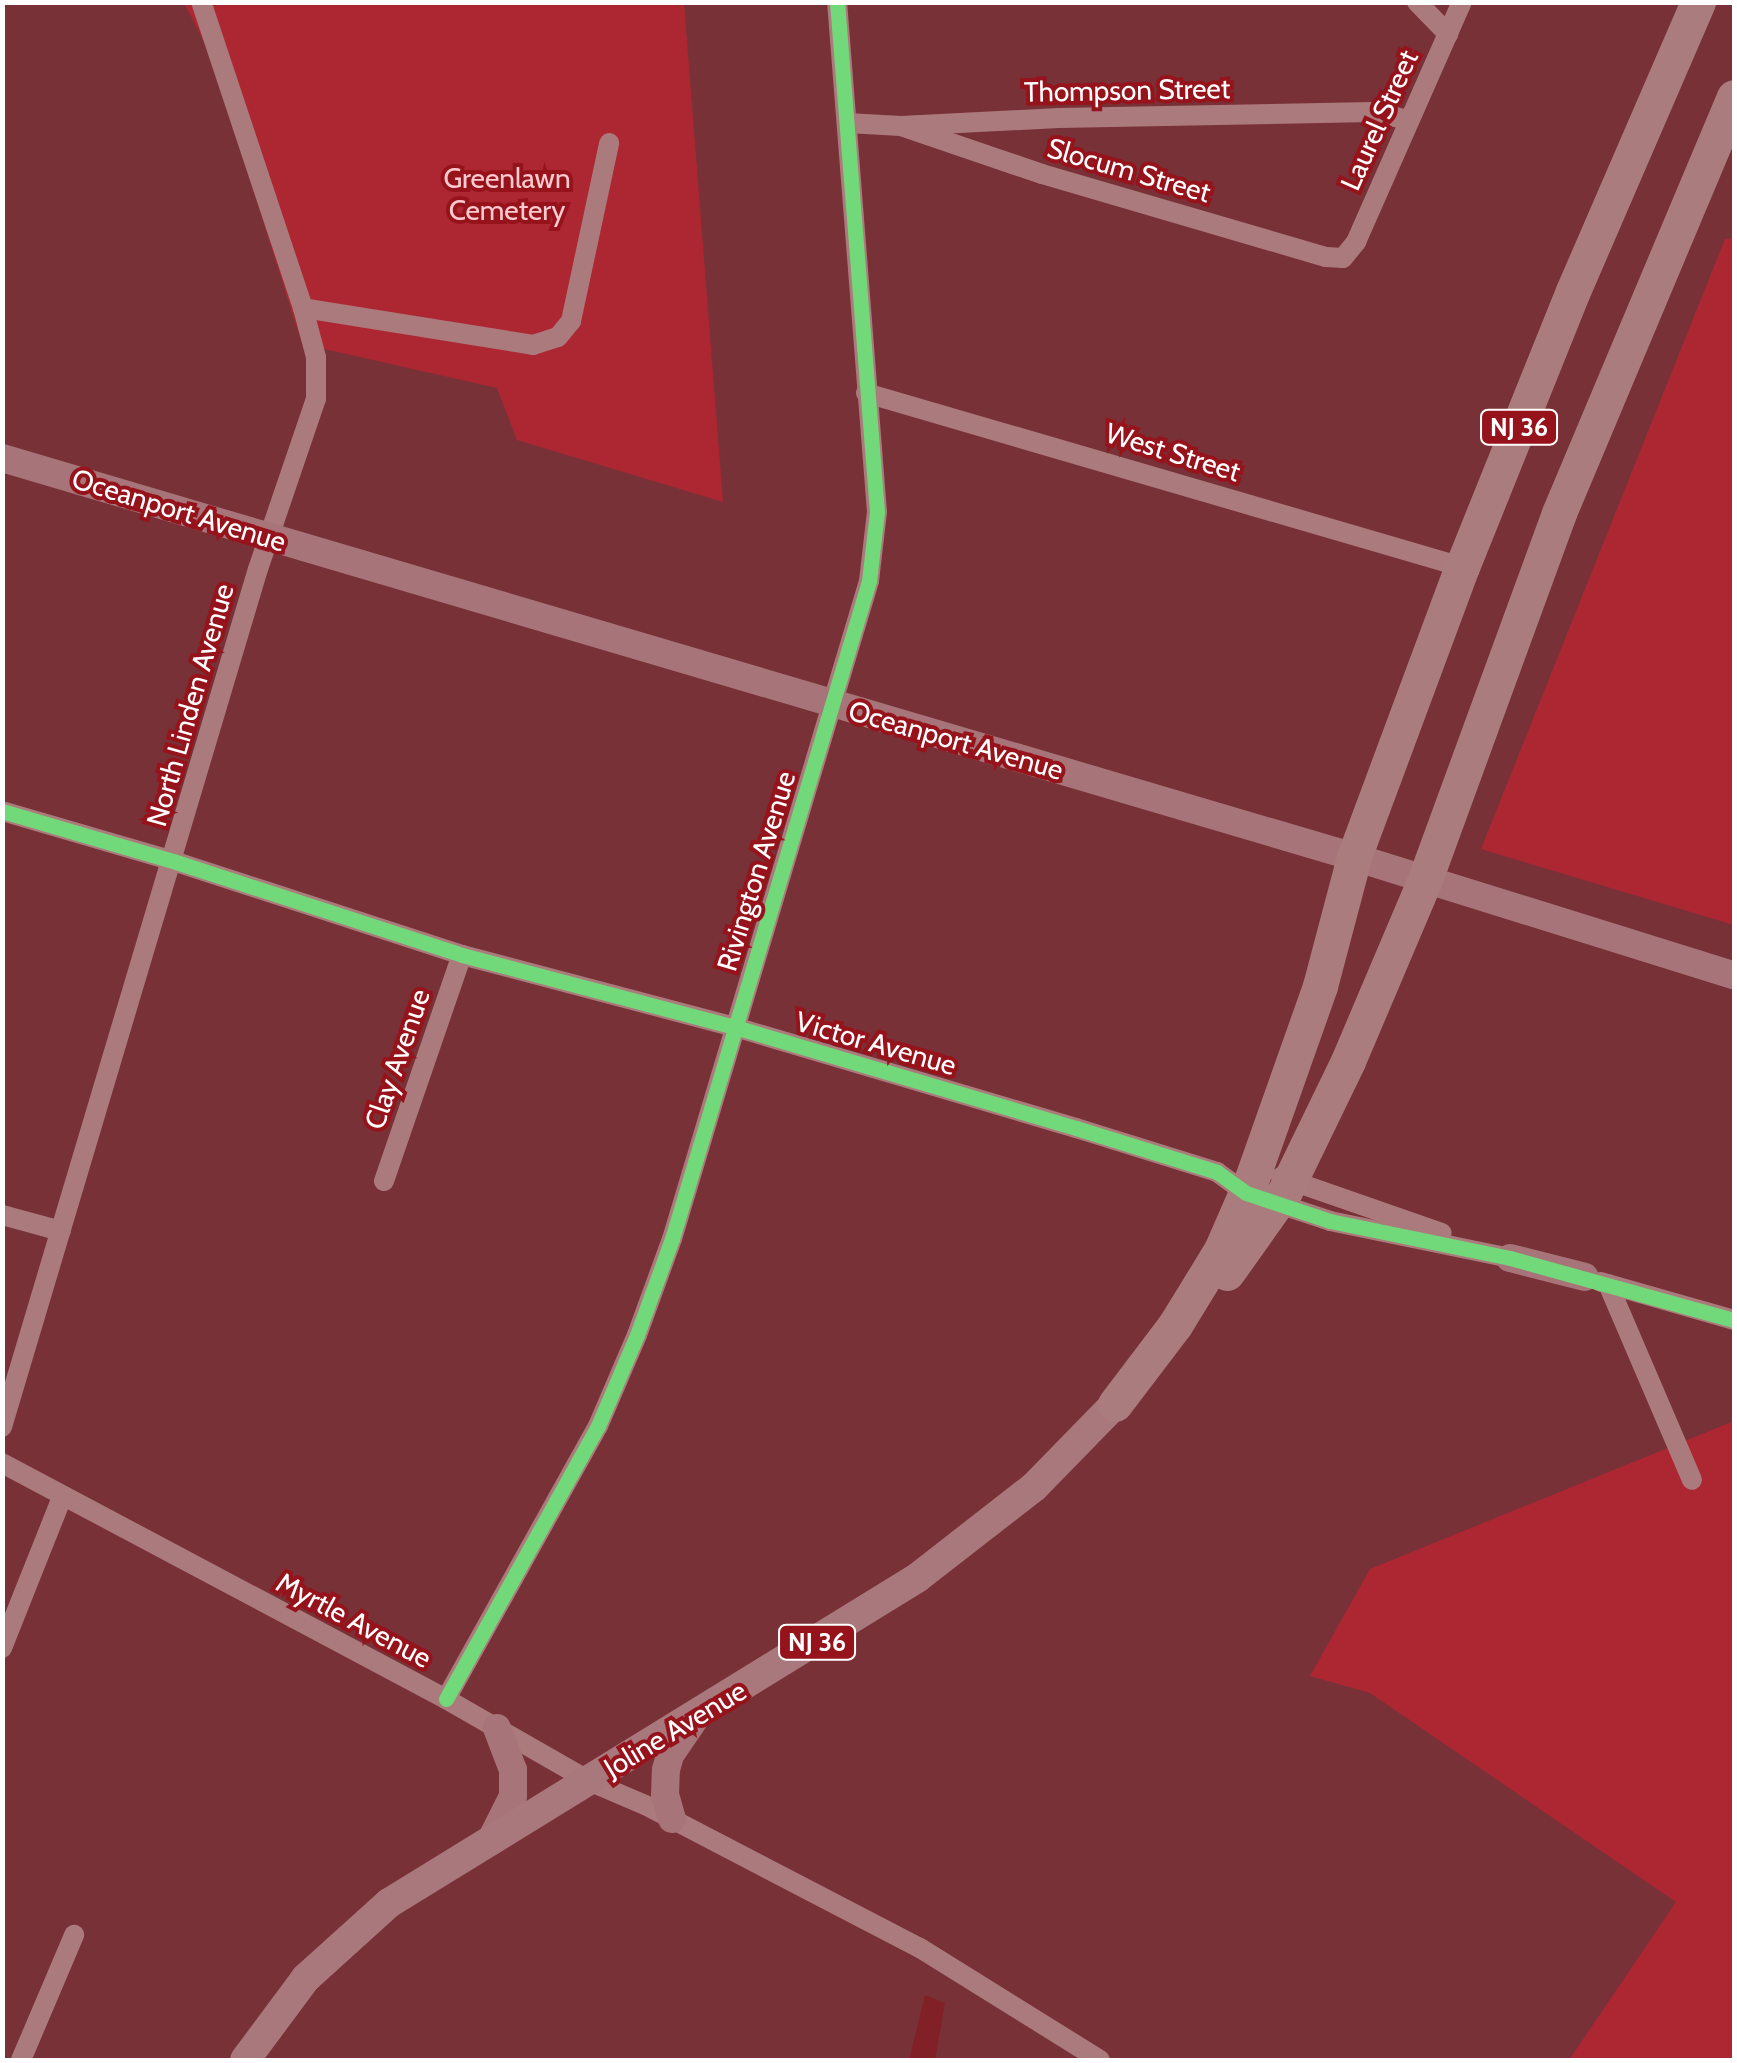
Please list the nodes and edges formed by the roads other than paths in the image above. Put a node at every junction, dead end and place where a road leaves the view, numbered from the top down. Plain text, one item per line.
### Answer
1 (201, 2) edge
2 (837, 2) edge
3 (1416, 2) edge
4 (1462, 2) edge
5 (1698, 2) edge
6 (1448, 34) junction
7 (1734, 97) edge
8 (1408, 120) junction
9 (847, 123) junction
10 (901, 126) junction
11 (609, 143) dead end
12 (1344, 258) joint
13 (303, 308) junction
14 (866, 392) junction
15 (2, 458) edge
16 (270, 538) junction
17 (1462, 567) junction
18 (833, 703) junction
19 (2, 811) edge
20 (1354, 857) junction
21 (173, 861) junction
22 (1424, 882) junction
23 (462, 955) junction
24 (1734, 976) edge
25 (736, 1028) junction
26 (384, 1181) dead end
27 (1267, 1186) junction
28 (2, 1214) edge
29 (62, 1231) junction
30 (1510, 1258) joint
31 (1596, 1280) junction
32 (1734, 1320) edge
33 (1115, 1404) joint
34 (2, 1427) edge
35 (2, 1463) edge
36 (1692, 1480) dead end
37 (62, 1496) junction
38 (2, 1648) edge
39 (446, 1699) junction
40 (696, 1718) junction
41 (498, 1728) junction
42 (589, 1781) junction
43 (672, 1819) junction
44 (490, 1842) junction
45 (74, 1934) dead end
46 (21, 2060) edge
47 (245, 2060) edge
48 (1100, 2060) edge

1 - 13 street, North Linden Avenue
2 - 9 street, Rivington Avenue
3 - 6 street
4 - 6 street, Laurel Street
5 - 17 highway, NJ 36
6 - 8 street, Laurel Street
7 - 22 highway, NJ 36
8 - 10 street, Thompson Street
8 - 12 street, Laurel Street
9 - 10 street, Thompson Street
9 - 14 street, Rivington Avenue
10 - 12 street, Slocum Street
11 - 13 street
13 - 16 street, North Linden Avenue
14 - 17 street, West Street
14 - 18 street, Rivington Avenue
15 - 16 street, Oceanport Avenue
16 - 18 street, Oceanport Avenue
16 - 21 street, North Linden Avenue
17 - 20 highway, NJ 36
18 - 20 street, Oceanport Avenue
18 - 25 street, Rivington Avenue
19 - 21 street, Victor Avenue
20 - 22 street, Oceanport Avenue
20 - 27 highway, NJ 36
21 - 23 street, Victor Avenue
21 - 29 street, North Linden Avenue
22 - 24 street, Oceanport Avenue
22 - 27 highway, NJ 36
23 - 25 street, Victor Avenue
23 - 26 street, Clay Avenue
25 - 27 street, Victor Avenue
25 - 39 street, Rivington Avenue
27 - 30 street, Victor Avenue
27 - 33 highway, NJ 36
28 - 29 street
29 - 34 street, North Linden Avenue
30 - 31 street, Victor Avenue
31 - 32 street, Victor Avenue
31 - 36 street
33 - 40 main road, Joline Avenue / NJ 36
35 - 37 street, Myrtle Avenue
37 - 38 street
37 - 39 street, Myrtle Avenue
39 - 41 street, Myrtle Avenue
40 - 42 main road, Joline Avenue / NJ 36
40 - 43 street
41 - 42 street, Myrtle Avenue
41 - 44 street
42 - 43 street, Myrtle Avenue
42 - 44 main road, Joline Avenue / NJ 36
43 - 48 street, Myrtle Avenue
44 - 47 main road, Joline Avenue / NJ 36
45 - 46 street

